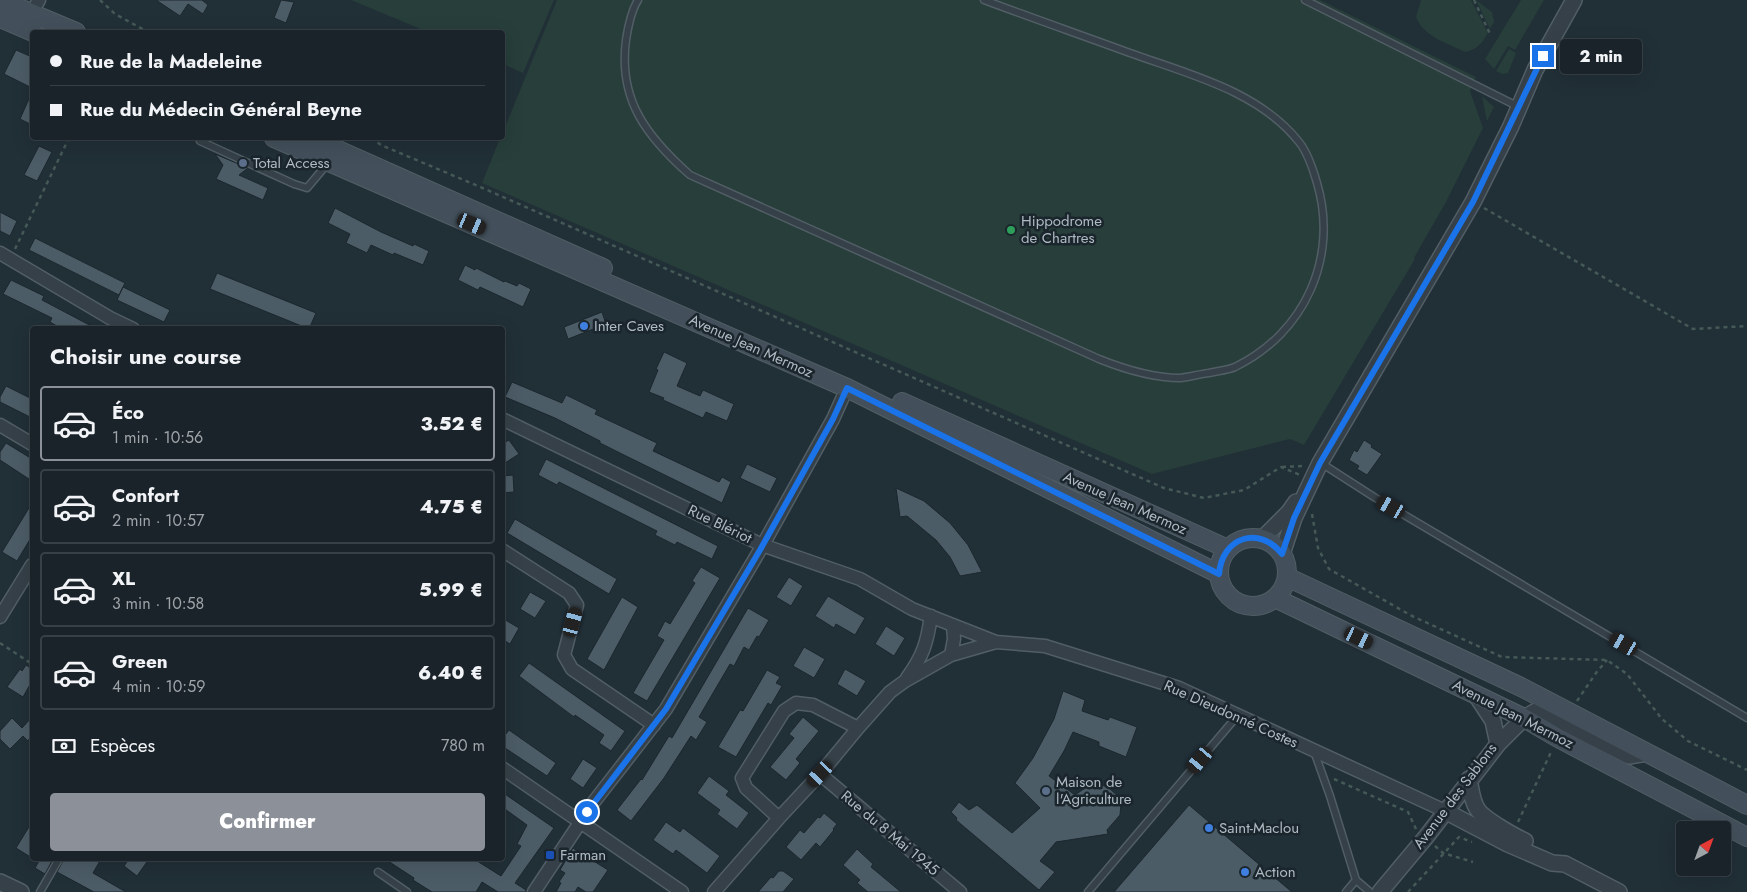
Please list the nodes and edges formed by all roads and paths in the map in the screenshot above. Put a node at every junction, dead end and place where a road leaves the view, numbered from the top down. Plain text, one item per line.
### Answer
1 (0, 0) edge
2 (100, 0) edge
3 (638, 0) edge
4 (984, 0) edge
5 (1305, 0) edge
6 (1474, 0) edge
7 (1574, 0) edge
8 (0, 18) edge
9 (32, 18) edge
10 (70, 30) edge
11 (144, 30) edge
12 (1491, 36) dead end
13 (1519, 107) junction
14 (68, 140) edge
15 (200, 140) edge
16 (279, 140) edge
17 (315, 140) edge
18 (374, 140) edge
19 (329, 162) junction
20 (1473, 202) junction
21 (5, 256) edge
22 (127, 326) edge
23 (1747, 326) edge
24 (847, 388) junction
25 (505, 420) edge
26 (0, 427) edge
27 (30, 443) edge
28 (1314, 460) junction
29 (1281, 467) junction
30 (1311, 480) junction
31 (1312, 512) dead end
32 (1262, 539) junction
33 (762, 544) junction
34 (1228, 549) junction
35 (505, 552) edge
36 (1282, 554) junction
37 (30, 569) edge
38 (1219, 574) junction
39 (1287, 577) junction
40 (1275, 598) junction
41 (931, 616) junction
42 (0, 617) edge
43 (953, 625) junction
44 (996, 642) junction
45 (0, 644) edge
46 (952, 655) junction
47 (1607, 660) junction
48 (30, 663) edge
49 (906, 681) junction
50 (1476, 695) junction
51 (1571, 713) junction
52 (1238, 716) junction
53 (1524, 718) junction
54 (1747, 718) edge
55 (654, 725) junction
56 (858, 728) junction
57 (1558, 738) junction
58 (1498, 744) junction
59 (1314, 750) junction
60 (1648, 753) junction
61 (505, 770) edge
62 (1747, 770) edge
63 (1322, 773) junction
64 (820, 774) junction
65 (1470, 779) junction
66 (1747, 805) edge
67 (1445, 811) junction
68 (779, 818) junction
69 (580, 822) junction
70 (1512, 835) junction
71 (1426, 837) junction
72 (1747, 837) edge
73 (1476, 844) dead end
74 (1443, 853) junction
75 (58, 861) edge
76 (1473, 862) dead end
77 (1566, 864) junction
78 (378, 872) dead end
79 (1356, 880) junction
80 (0, 882) edge
81 (1613, 891) edge
82 (21, 892) edge
83 (40, 892) edge
84 (407, 892) edge
85 (534, 892) edge
86 (682, 892) edge
87 (714, 892) edge
88 (960, 892) edge
89 (1088, 892) edge
90 (1346, 892) edge
91 (1370, 892) edge
92 (1380, 892) edge
93 (1408, 892) edge

1 - 9 main road
2 - 11 path
3 - 4 lane
5 - 13 lane
6 - 12 path
7 - 13 street
8 - 9 main road
9 - 10 main road
13 - 20 street
14 - 21 path
15 - 19 lane
16 - 19 main road, Avenue Jean Mermoz
17 - 34 main road, Avenue Jean Mermoz
18 - 29 path
19 - 24 main road, Avenue Jean Mermoz
20 - 23 path
20 - 28 street
21 - 22 street
24 - 33 street
24 - 38 main road, Avenue Jean Mermoz
25 - 33 street, Rue Blériot
26 - 27 street
28 - 29 path
28 - 30 street
28 - 54 lane
29 - 30 path
30 - 32 street
30 - 36 street
31 - 47 path
32 - 34 main road
32 - 36 main road
33 - 41 street, Rue Blériot
33 - 55 street
34 - 38 main road
35 - 55 street
36 - 39 main road
37 - 42 street
38 - 40 main road
39 - 40 main road
39 - 51 main road, Avenue Jean Mermoz
40 - 50 main road, Avenue Jean Mermoz
41 - 43 street, Rue Blériot
41 - 49 street, Rue Dieudonné Costes
43 - 44 street, Rue Blériot
43 - 46 street
44 - 46 street, Rue Dieudonné Costes
44 - 52 street, Rue Dieudonné Costes
45 - 48 path
46 - 49 street, Rue Dieudonné Costes
47 - 51 path
47 - 62 path
49 - 56 street, Rue Dieudonné Costes
50 - 53 main road, Avenue Jean Mermoz
50 - 58 street, Avenue des Sablons
51 - 60 main road, Avenue Jean Mermoz
52 - 59 street, Rue Dieudonné Costes
52 - 89 lane
53 - 57 main road, Avenue Jean Mermoz
53 - 58 street
53 - 60 street
55 - 69 street
56 - 64 street, Rue Dieudonné Costes
56 - 68 street
57 - 70 path
57 - 72 main road, Avenue Jean Mermoz
58 - 65 street, Avenue des Sablons
59 - 63 lane
59 - 67 street, Rue Dieudonné Costes
60 - 66 main road, Avenue Jean Mermoz
61 - 69 street
63 - 71 path
63 - 79 lane
64 - 68 street, Rue Dieudonné Costes
64 - 88 street, Rue du 8 Mai 1945
65 - 67 street, Avenue des Sablons
65 - 70 street
67 - 71 street, Avenue des Sablons
67 - 77 street
68 - 87 street, Rue Dieudonné Costes
69 - 85 street
69 - 86 street
70 - 77 street
71 - 74 path
71 - 92 street, Avenue des Sablons
73 - 74 path
74 - 76 path
74 - 93 path
75 - 83 lane
77 - 81 street
78 - 84 lane
79 - 90 lane
79 - 91 lane
80 - 82 street

